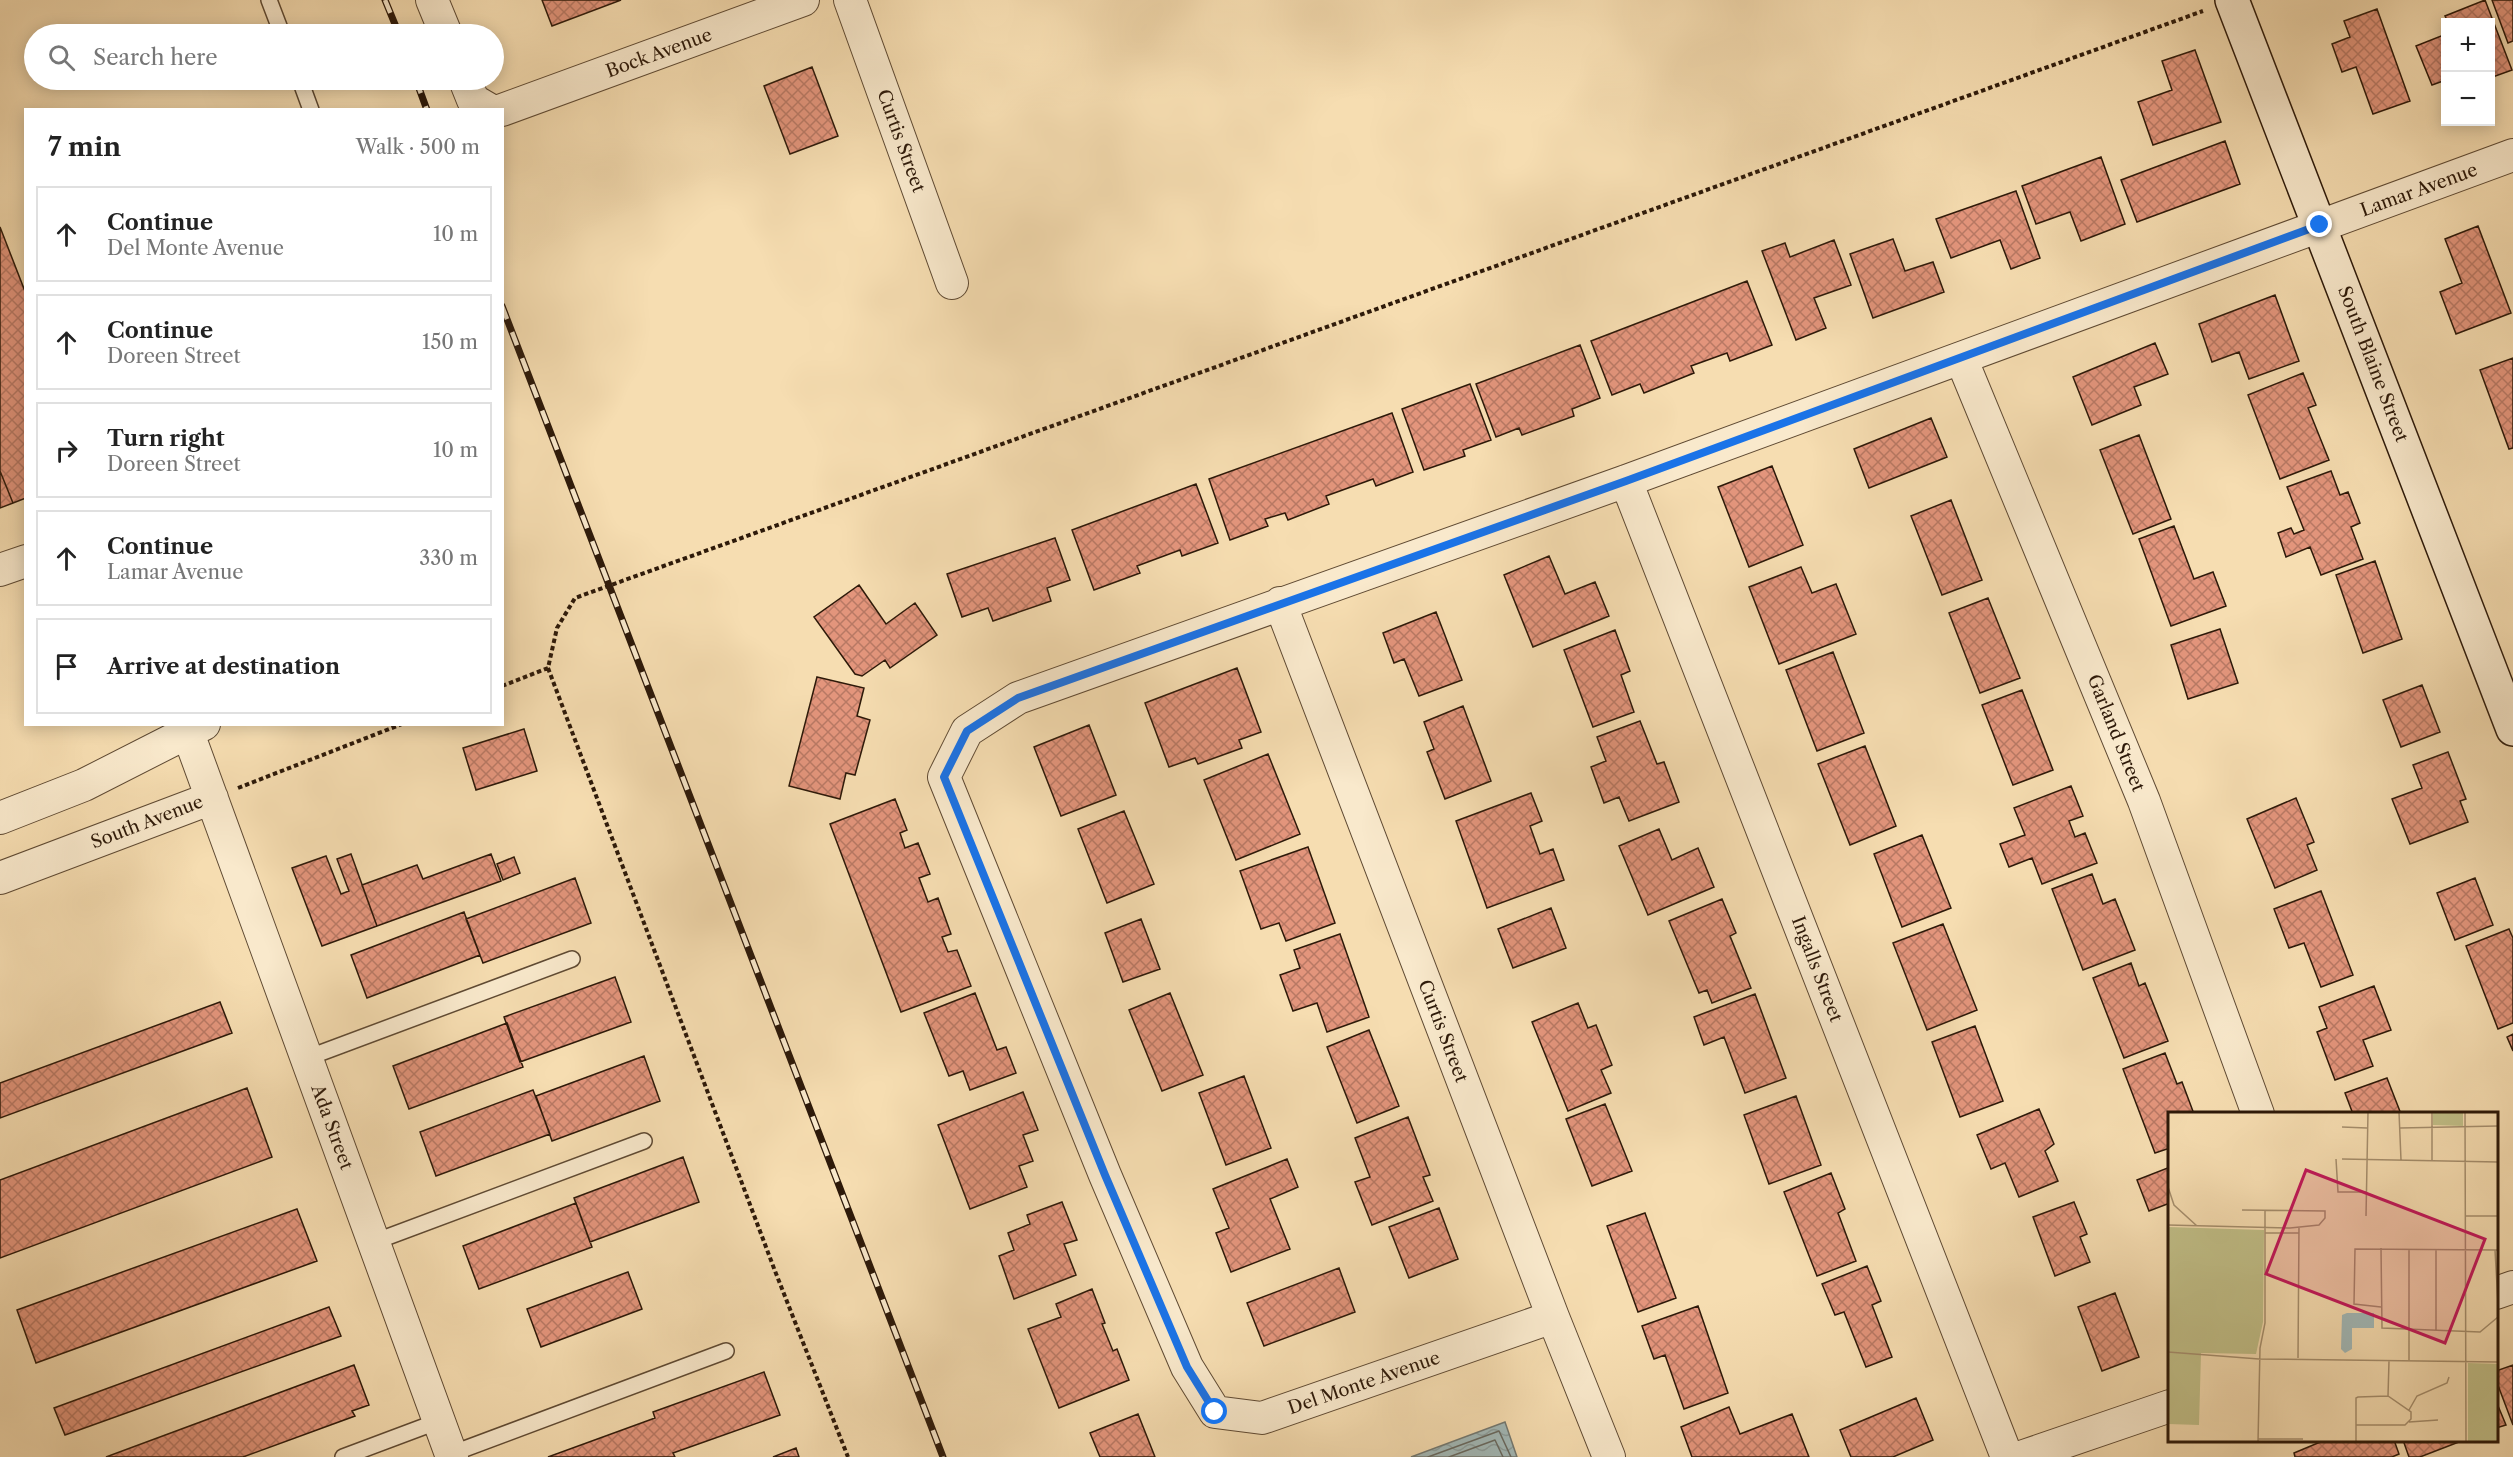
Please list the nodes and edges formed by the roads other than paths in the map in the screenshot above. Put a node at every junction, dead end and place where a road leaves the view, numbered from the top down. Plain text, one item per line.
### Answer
1 (269, 0) edge
2 (432, 0) edge
3 (802, 0) edge
4 (850, 0) edge
5 (2232, 0) edge
6 (278, 24) edge
7 (442, 24) edge
8 (304, 90) edge
9 (469, 90) edge
10 (310, 108) edge
11 (500, 108) edge
12 (504, 109) edge
13 (2513, 155) edge
14 (2320, 225) junction
15 (952, 283) dead end
16 (1961, 358) junction
17 (1626, 481) junction
18 (24, 562) edge
19 (0, 570) edge
20 (1280, 603) junction
21 (196, 728) edge
22 (2513, 729) edge
23 (212, 798) junction
24 (0, 818) edge
25 (0, 878) edge
26 (572, 958) dead end
27 (307, 1058) junction
28 (2258, 1112) edge
29 (644, 1141) dead end
30 (374, 1242) junction
31 (2513, 1287) edge
32 (2498, 1292) edge
33 (1553, 1317) junction
34 (726, 1351) dead end
35 (1192, 1375) joint
36 (2168, 1406) edge
37 (440, 1421) junction
38 (452, 1455) edge
39 (343, 1457) edge
40 (1609, 1457) edge
41 (2007, 1457) edge
42 (2021, 1457) edge

1 - 6 lane
2 - 7 street
3 - 12 street, Bock Avenue
4 - 15 street, Curtis Street
5 - 14 street, South Blaine Street
8 - 10 lane
9 - 11 street
13 - 14 street, Lamar Avenue
14 - 16 street, Lamar Avenue
14 - 22 street, South Blaine Street
16 - 17 street, Lamar Avenue
16 - 28 street, Garland Street
17 - 20 street, Lamar Avenue
17 - 41 street, Ingalls Street
18 - 19 street
20 - 33 street, Curtis Street
20 - 35 street, Lamar Avenue
21 - 23 street, South Avenue
21 - 24 street
23 - 25 street, South Avenue
23 - 27 street, Ada Street
26 - 27 lane
27 - 30 street, Ada Street
29 - 30 lane
30 - 37 street, Ada Street
31 - 32 street
33 - 35 street, Del Monte Avenue
33 - 40 street, Curtis Street
34 - 38 lane
36 - 42 street
37 - 38 street, Ada Street
37 - 39 lane

